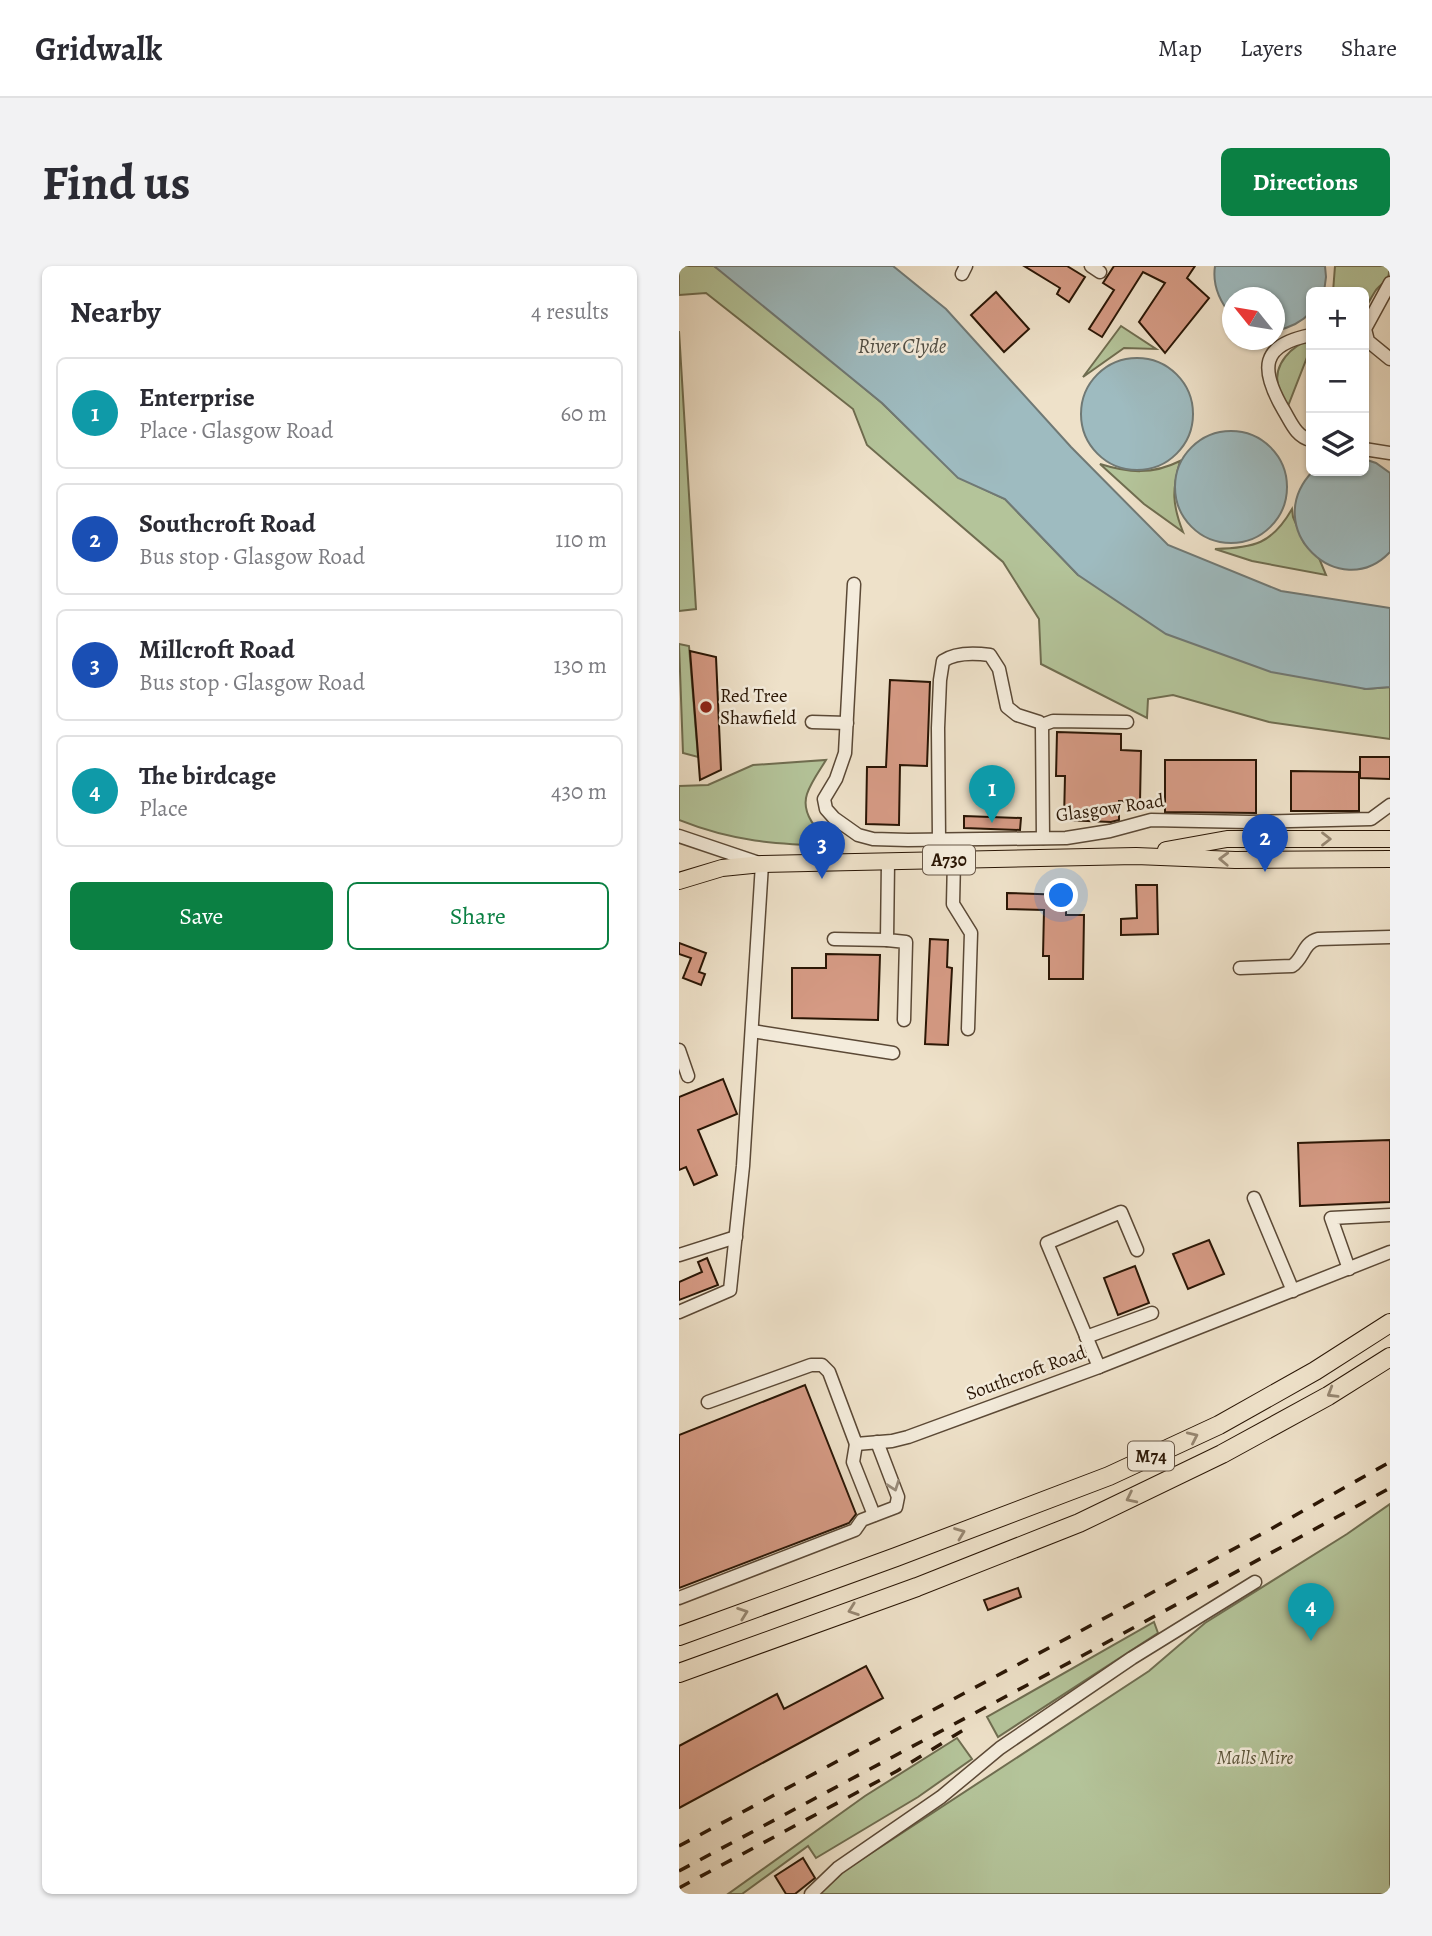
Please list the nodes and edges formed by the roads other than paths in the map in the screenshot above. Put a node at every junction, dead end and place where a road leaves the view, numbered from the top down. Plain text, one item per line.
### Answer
1 (1390, 283) edge
2 (1369, 321) edge
3 (1306, 336) edge
4 (1369, 342) edge
5 (1390, 359) edge
6 (1306, 438) edge
7 (1369, 450) edge
8 (1390, 453) edge
9 (854, 584) dead end
10 (812, 722) dead end
11 (1127, 722) dead end
12 (847, 723) junction
13 (1042, 725) junction
14 (1390, 805) edge
15 (679, 836) edge
16 (1043, 838) junction
17 (939, 839) junction
18 (1390, 839) edge
19 (1136, 856) junction
20 (1390, 859) edge
21 (954, 860) junction
22 (888, 862) junction
23 (762, 864) junction
24 (679, 881) edge
25 (1390, 937) edge
26 (834, 939) dead end
27 (887, 940) junction
28 (1240, 968) dead end
29 (904, 1020) dead end
30 (968, 1029) dead end
31 (752, 1031) junction
32 (679, 1050) edge
33 (893, 1053) dead end
34 (688, 1076) dead end
35 (1254, 1198) dead end
36 (1390, 1215) edge
37 (736, 1237) junction
38 (1137, 1250) dead end
39 (1390, 1252) edge
40 (679, 1255) edge
41 (1349, 1269) junction
42 (1293, 1291) junction
43 (679, 1312) edge
44 (1152, 1313) dead end
45 (1390, 1323) edge
46 (1086, 1337) junction
47 (1390, 1357) edge
48 (1099, 1367) junction
49 (708, 1402) dead end
50 (877, 1442) junction
51 (856, 1444) junction
52 (874, 1515) junction
53 (1255, 1582) dead end
54 (679, 1598) edge
55 (679, 1636) edge
56 (679, 1672) edge
57 (810, 1894) edge

1 - 2 street
3 - 6 street
4 - 5 street
7 - 8 street
9 - 12 street
10 - 12 street
11 - 13 street
12 - 17 street, Glasgow Road
13 - 16 street
13 - 17 street
14 - 16 street, Glasgow Road
15 - 23 street
16 - 17 street, Glasgow Road
19 -> 18 main road, A730
20 -> 19 main road, A730
19 - 21 main road, A730
21 - 22 main road, A730
21 - 30 street
22 - 23 main road, A730
22 - 27 street
23 - 24 main road, A730
23 - 31 street
25 - 28 street
26 - 27 street
27 - 29 street
31 - 33 street
31 - 37 street
32 - 34 street
35 - 42 street
36 - 41 street
37 - 40 street
37 - 43 street
38 - 46 street
39 - 41 street, Southcroft Road
41 - 42 street, Southcroft Road
42 - 48 street, Southcroft Road
44 - 46 street
55 -> 45 highway, M74
46 - 48 street
47 -> 56 highway, M74
48 - 50 street, Southcroft Road
49 - 51 street
50 - 51 street, Southcroft Road
50 -> 52 street
51 - 52 street
52 - 54 street
53 - 57 street

